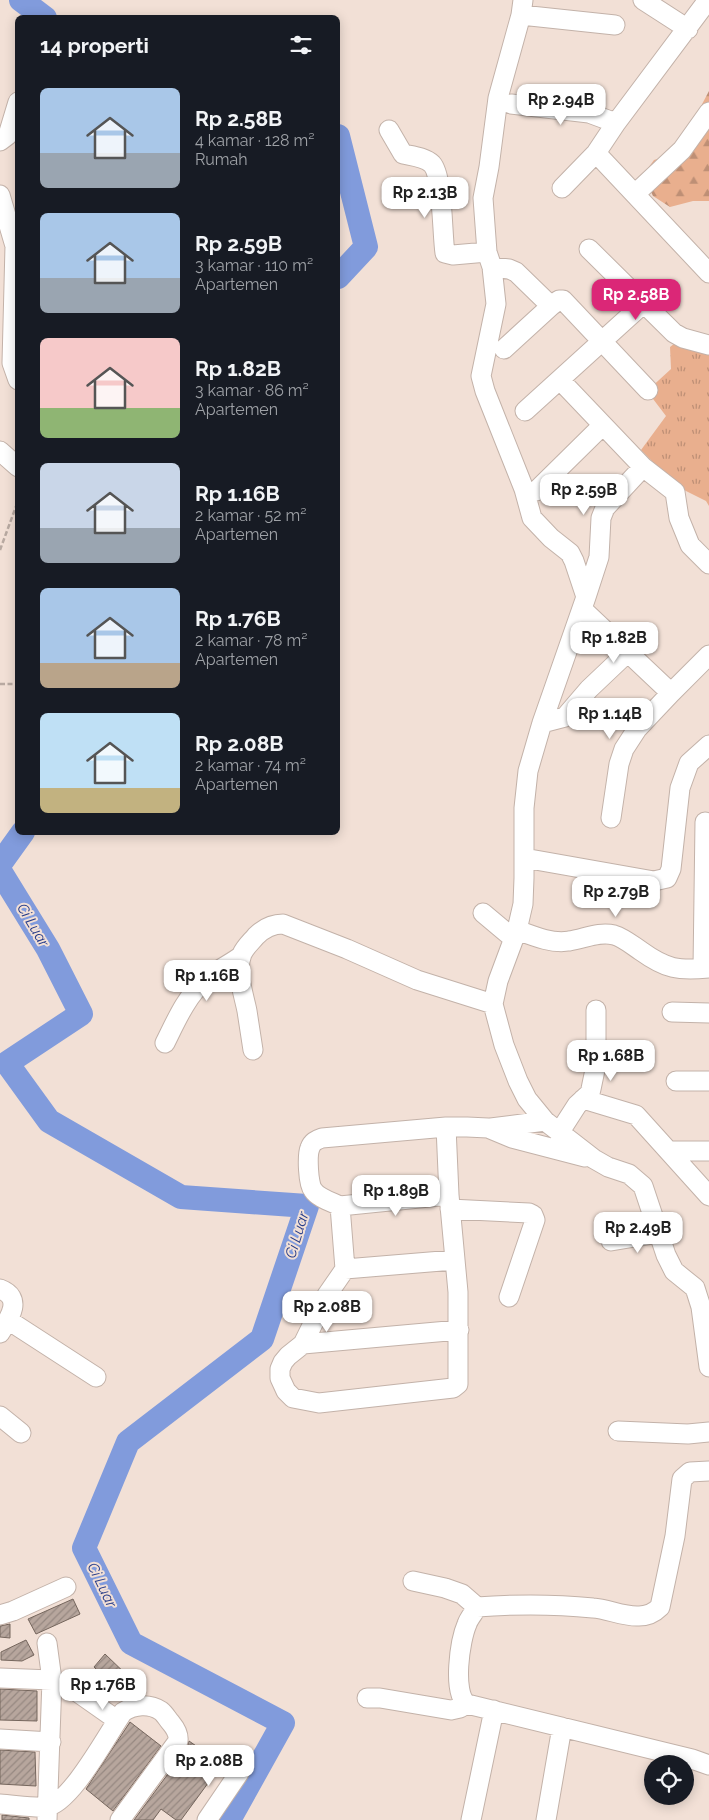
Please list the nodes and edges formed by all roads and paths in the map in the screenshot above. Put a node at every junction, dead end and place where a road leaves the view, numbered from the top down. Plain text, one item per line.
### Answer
1 (643, 0) edge
2 (708, 0) edge
3 (522, 8) edge
4 (615, 25) dead end
5 (688, 29) junction
6 (511, 104) dead end
7 (15, 112) edge
8 (709, 112) edge
9 (616, 123) junction
10 (390, 130) dead end
11 (0, 141) edge
12 (596, 152) junction
13 (562, 188) dead end
14 (635, 194) junction
15 (0, 195) edge
16 (11, 249) edge
17 (589, 249) dead end
18 (489, 259) junction
19 (709, 273) edge
20 (643, 304) junction
21 (551, 306) junction
22 (603, 342) junction
23 (709, 345) edge
24 (504, 349) dead end
25 (15, 376) edge
26 (560, 380) junction
27 (648, 390) dead end
28 (525, 411) dead end
29 (602, 426) junction
30 (0, 451) edge
31 (15, 464) edge
32 (643, 467) junction
33 (536, 491) dead end
34 (15, 509) edge
35 (0, 550) edge
36 (709, 564) edge
37 (584, 603) junction
38 (627, 653) junction
39 (709, 655) edge
40 (0, 684) edge
41 (15, 684) edge
42 (670, 693) junction
43 (542, 722) junction
44 (709, 745) edge
45 (689, 763) junction
46 (709, 764) edge
47 (611, 818) dead end
48 (677, 820) junction
49 (707, 822) edge
50 (524, 858) junction
51 (483, 913) dead end
52 (516, 935) junction
53 (706, 944) edge
54 (241, 956) junction
55 (706, 968) edge
56 (493, 1004) junction
57 (596, 1010) dead end
58 (672, 1012) dead end
59 (709, 1013) edge
60 (165, 1043) dead end
61 (252, 1050) dead end
62 (676, 1081) dead end
63 (709, 1081) edge
64 (584, 1099) junction
65 (446, 1127) junction
66 (552, 1127) junction
67 (488, 1128) junction
68 (670, 1151) junction
69 (709, 1151) edge
70 (594, 1159) junction
71 (709, 1196) edge
72 (450, 1202) junction
73 (340, 1206) junction
74 (659, 1233) junction
75 (611, 1240) dead end
76 (454, 1260) junction
77 (345, 1268) junction
78 (0, 1289) edge
79 (509, 1297) dead end
80 (705, 1307) edge
81 (4, 1327) edge
82 (459, 1330) junction
83 (303, 1344) junction
84 (709, 1366) edge
85 (96, 1376) dead end
86 (618, 1430) dead end
87 (709, 1432) edge
88 (709, 1471) edge
89 (413, 1582) dead end
90 (66, 1587) dead end
91 (477, 1607) junction
92 (0, 1615) edge
93 (47, 1642) dead end
94 (0, 1678) edge
95 (52, 1680) junction
96 (367, 1698) dead end
97 (467, 1704) junction
98 (494, 1710) junction
99 (117, 1720) junction
100 (562, 1727) junction
101 (0, 1739) edge
102 (51, 1742) junction
103 (709, 1765) edge
104 (239, 1773) dead end
105 (0, 1804) edge
106 (48, 1813) edge
107 (120, 1820) edge
108 (207, 1820) edge
109 (471, 1820) edge
110 (546, 1820) edge

1 - 5 street
2 - 5 street
3 - 4 street
3 - 18 street
5 - 9 street
6 - 9 street
7 - 11 street
8 - 14 street
9 - 12 street
10 - 18 street
12 - 13 street
12 - 14 street
14 - 19 street
15 - 16 street
16 - 25 street
17 - 20 street
18 - 21 street
18 - 37 street
20 - 22 street
20 - 23 street
21 - 22 street
21 - 24 street
22 - 26 street
22 - 27 street
26 - 28 street
26 - 29 street
29 - 32 street
29 - 33 street
30 - 31 street
32 - 36 street
32 - 37 street
34 - 35 path
37 - 38 street
37 - 43 street
38 - 42 street
38 - 43 street
39 - 42 street
40 - 41 path
42 - 47 street
43 - 50 street
44 - 45 street
45 - 46 street
45 - 48 street
48 - 49 street
48 - 50 street
49 - 53 street
50 - 52 street
51 - 52 street
52 - 55 street
52 - 56 street
53 - 55 street
54 - 56 street
54 - 60 street
54 - 61 street
56 - 66 street
57 - 64 street
58 - 59 street
62 - 63 street
64 - 66 street
64 - 68 street
65 - 67 street
65 - 72 street
65 - 73 street
66 - 67 street
66 - 70 street
67 - 70 street
68 - 69 street
68 - 71 street
70 - 74 street
72 - 73 street
72 - 76 street
72 - 79 street
73 - 77 street
74 - 75 street
74 - 80 street
76 - 77 street
76 - 82 street
77 - 83 street
78 - 81 street
80 - 84 street
81 - 85 street
82 - 83 street
82 - 83 street
86 - 87 street
88 - 91 street
89 - 91 street
90 - 92 street
91 - 97 street
93 - 95 street
94 - 95 street
95 - 99 street
95 - 102 street
96 - 97 street
97 - 98 street
98 - 100 street
98 - 109 street
99 - 106 street
99 - 107 street
100 - 103 street
100 - 110 street
101 - 102 street
102 - 106 street
104 - 108 street
105 - 106 street

